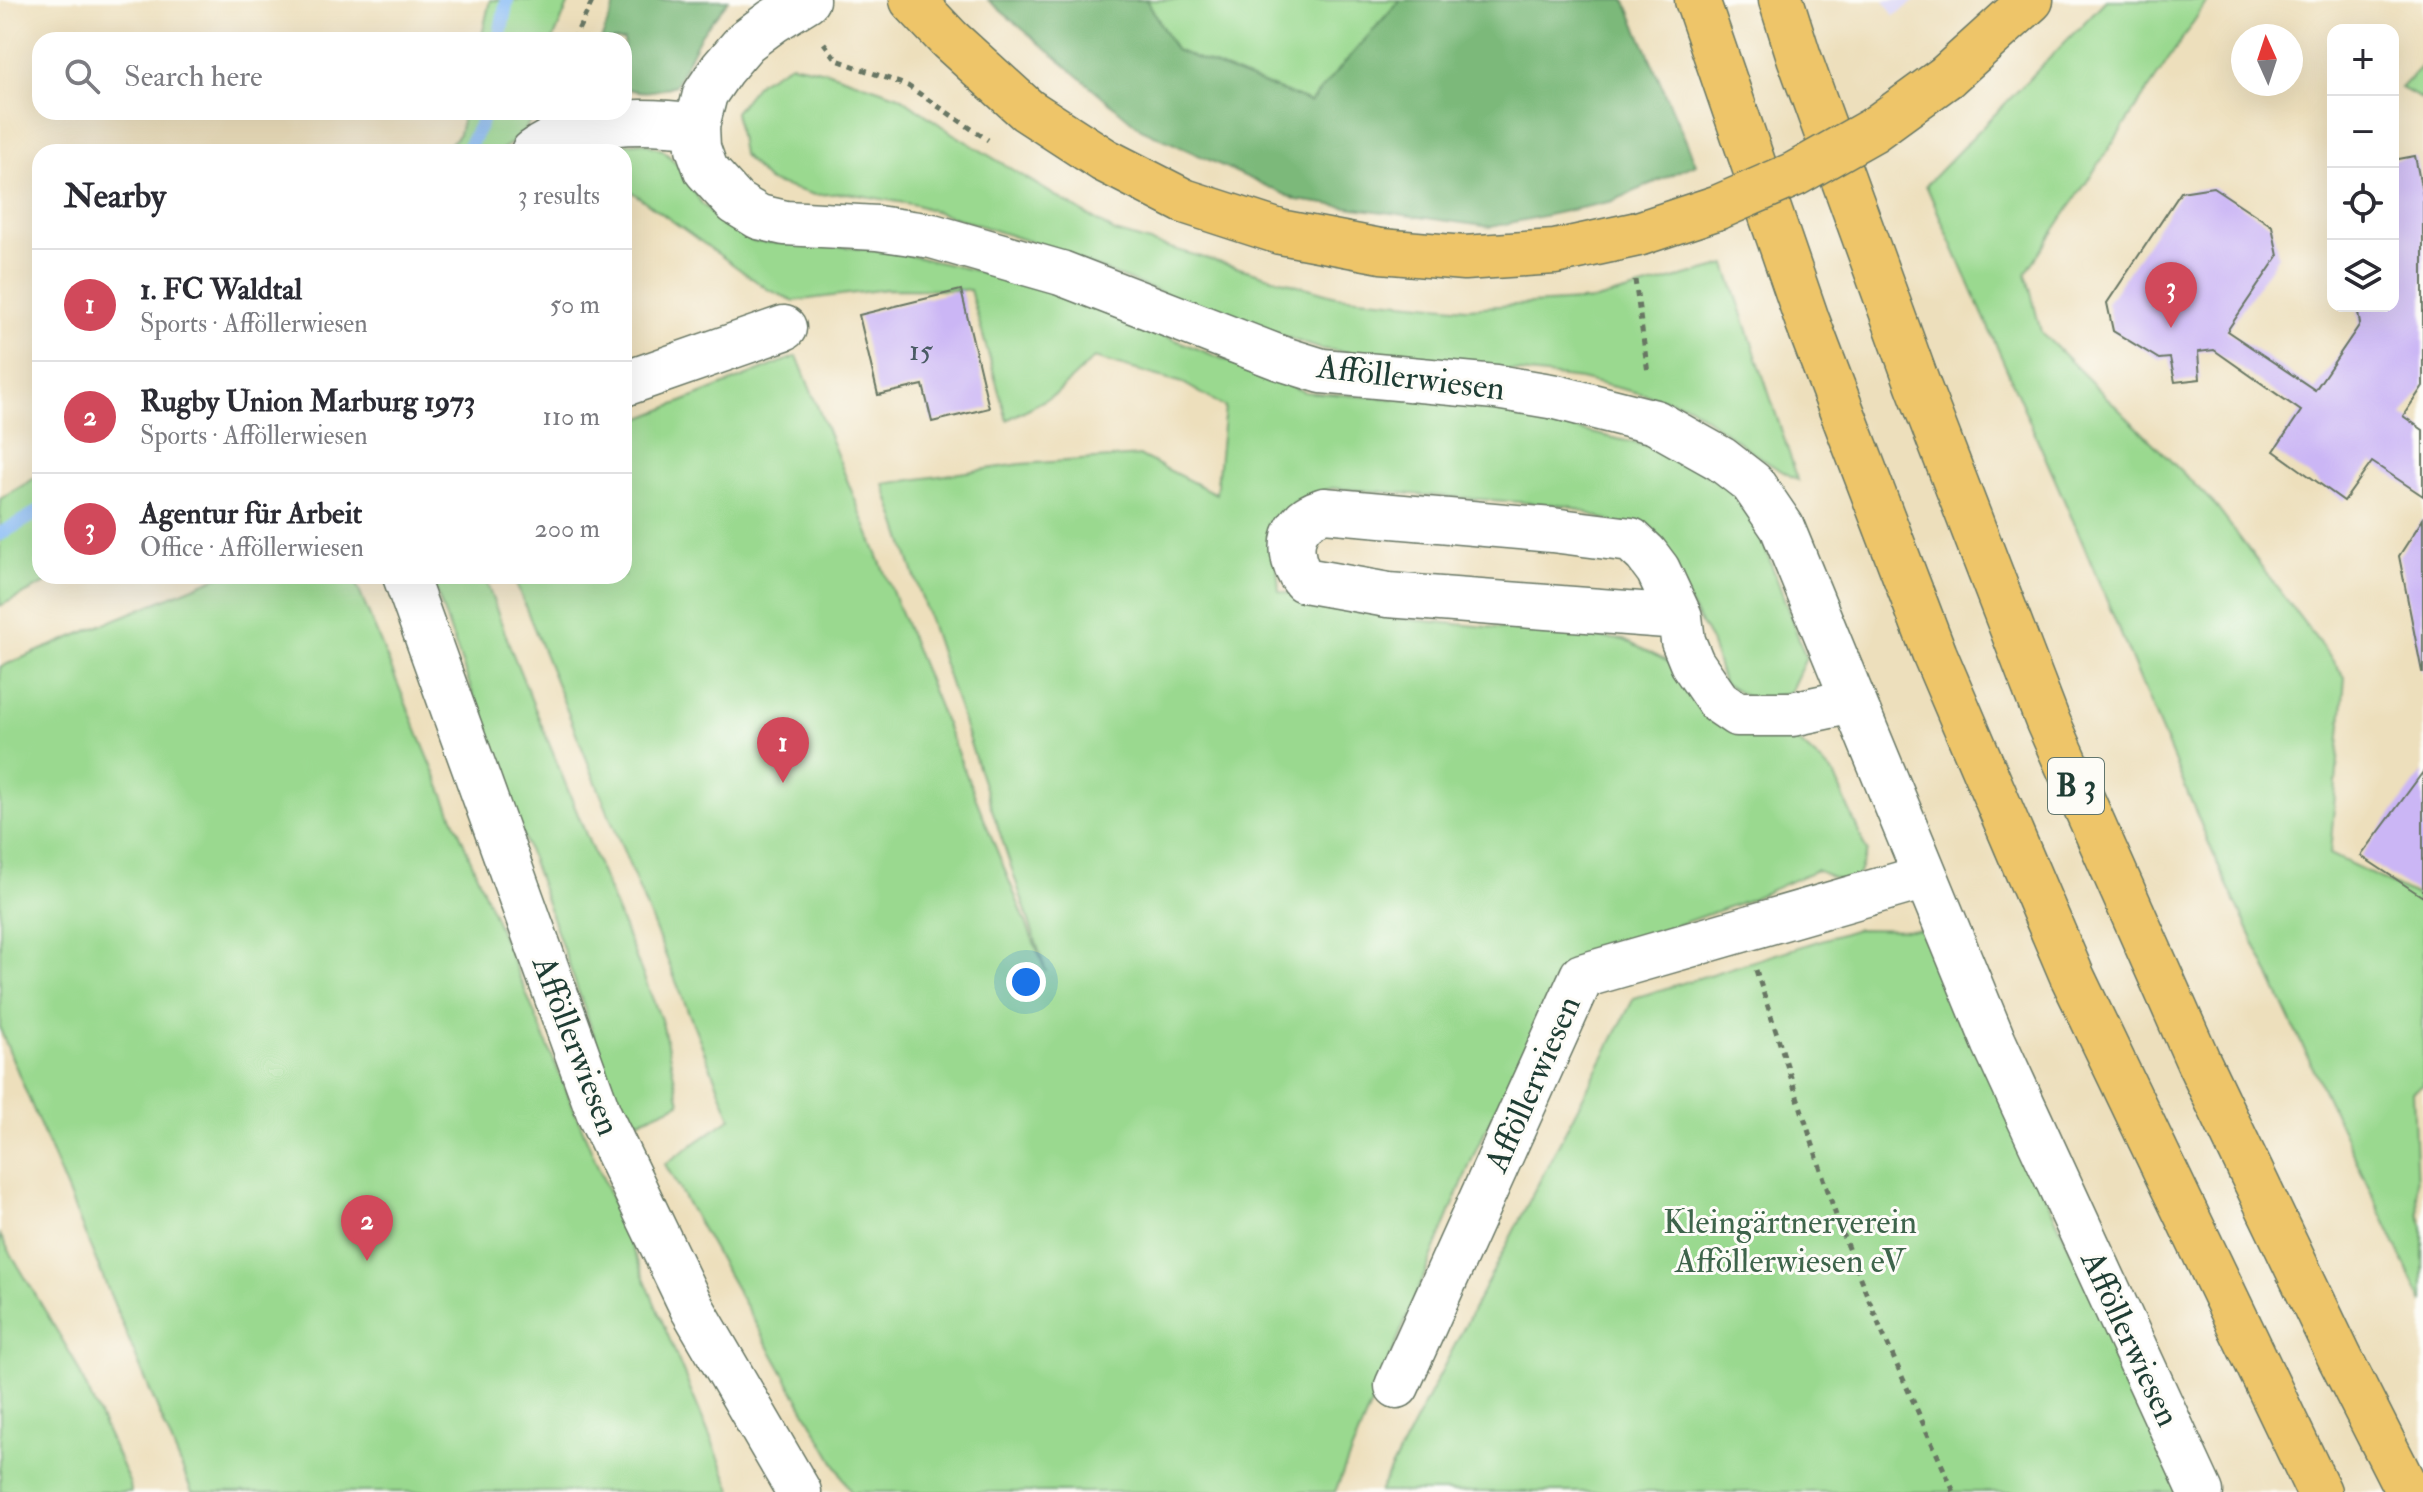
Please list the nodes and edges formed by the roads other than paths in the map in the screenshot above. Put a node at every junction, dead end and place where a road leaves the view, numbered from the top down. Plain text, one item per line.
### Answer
1 (807, 0) edge
2 (912, 0) edge
3 (1697, 0) edge
4 (1781, 0) edge
5 (2031, 0) edge
6 (697, 126) junction
7 (550, 144) edge
8 (784, 328) dead end
9 (632, 381) edge
10 (408, 584) edge
11 (1680, 617) junction
12 (1853, 701) junction
13 (1925, 877) junction
14 (1397, 1386) dead end
15 (799, 1492) edge
16 (2201, 1492) edge
17 (2319, 1492) edge
18 (2408, 1492) edge

1 - 6 street, Afföllerwiesen
2 - 5 main road, bridge
3 - 17 main road, B 3
4 - 18 main road, B 3
6 - 7 street
6 - 12 street, Afföllerwiesen
8 - 9 street
10 - 15 street, Afföllerwiesen
11 - 11 street
11 - 12 street
12 - 13 street, Afföllerwiesen
13 - 14 street, Afföllerwiesen
13 - 16 street, Afföllerwiesen

